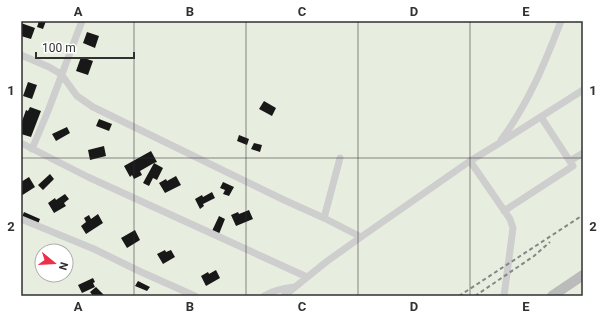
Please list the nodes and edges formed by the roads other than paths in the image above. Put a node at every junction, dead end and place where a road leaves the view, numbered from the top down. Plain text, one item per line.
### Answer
1 (82, 21) edge
2 (560, 21) edge
3 (21, 55) edge
4 (61, 74) junction
5 (583, 90) edge
6 (541, 117) junction
7 (21, 143) edge
8 (498, 144) junction
9 (32, 149) junction
10 (583, 153) edge
11 (340, 158) dead end
12 (470, 161) junction
13 (570, 161) junction
14 (504, 211) junction
15 (324, 218) junction
16 (21, 219) edge
17 (361, 237) junction
18 (583, 276) edge
19 (307, 277) junction
20 (295, 287) junction
21 (195, 296) edge
22 (264, 296) edge
23 (284, 296) edge
24 (504, 296) edge
25 (552, 296) edge

1 - 4 street
2 - 8 street
3 - 4 street
4 - 9 street
4 - 15 street
5 - 6 street
6 - 8 street
6 - 13 street
7 - 9 street
8 - 12 street
9 - 19 street
10 - 13 street
11 - 15 street
12 - 14 street
12 - 17 street
13 - 14 street
14 - 24 street
15 - 17 street
16 - 21 street
17 - 19 street
18 - 25 street
19 - 20 street
20 - 22 street
20 - 23 street

